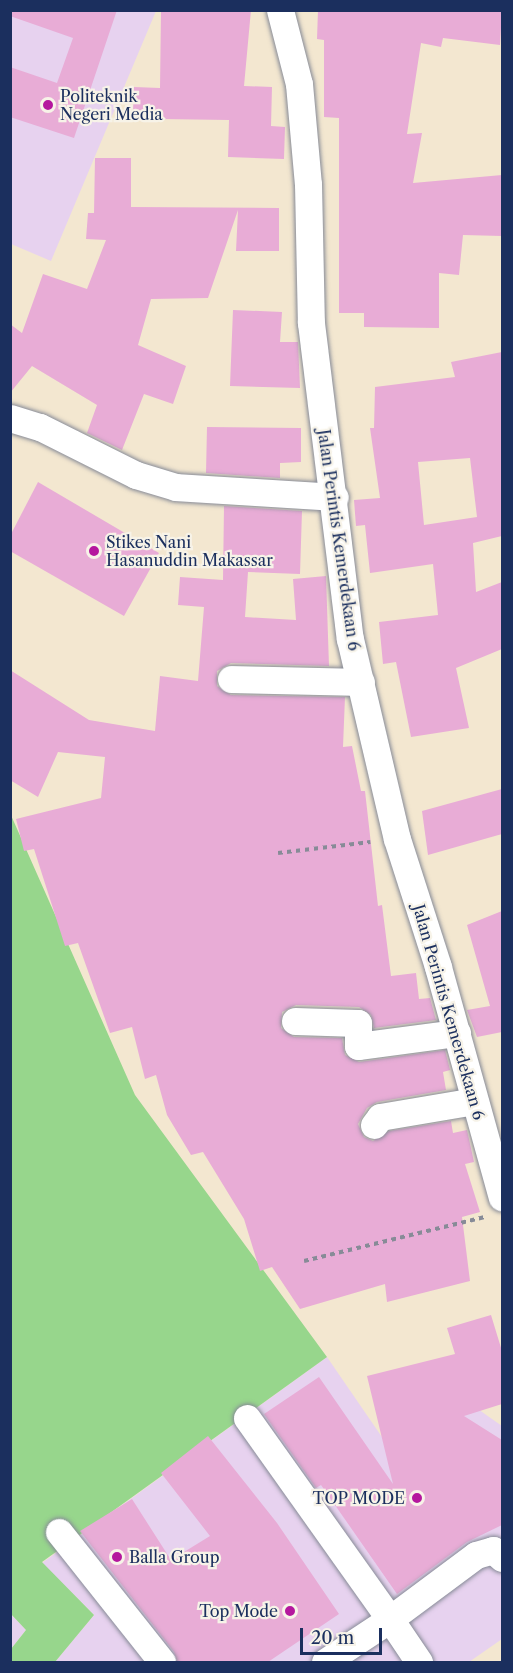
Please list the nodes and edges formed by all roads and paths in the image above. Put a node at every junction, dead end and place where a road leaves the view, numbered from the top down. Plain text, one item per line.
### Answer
1 (280, 10) edge
2 (13, 417) edge
3 (335, 497) junction
4 (231, 679) dead end
5 (361, 682) junction
6 (397, 839) junction
7 (278, 853) dead end
8 (295, 1021) dead end
9 (457, 1034) junction
10 (475, 1101) junction
11 (375, 1125) dead end
12 (497, 1206) edge
13 (304, 1261) dead end
14 (247, 1418) dead end
15 (59, 1532) dead end
16 (502, 1558) edge
17 (390, 1619) junction
18 (162, 1662) edge
19 (325, 1662) edge
20 (419, 1662) edge

1 - 3 street, Jalan Perintis Kemerdekaan 6
2 - 3 street
3 - 5 street, Jalan Perintis Kemerdekaan 6
4 - 5 street
5 - 6 street, Jalan Perintis Kemerdekaan 6
6 - 7 path
6 - 9 street, Jalan Perintis Kemerdekaan 6
8 - 9 street
9 - 10 street, Jalan Perintis Kemerdekaan 6
10 - 11 street
10 - 12 street, Jalan Perintis Kemerdekaan 6
12 - 13 path
14 - 17 street
15 - 18 street
16 - 17 street
17 - 19 street
17 - 20 street

